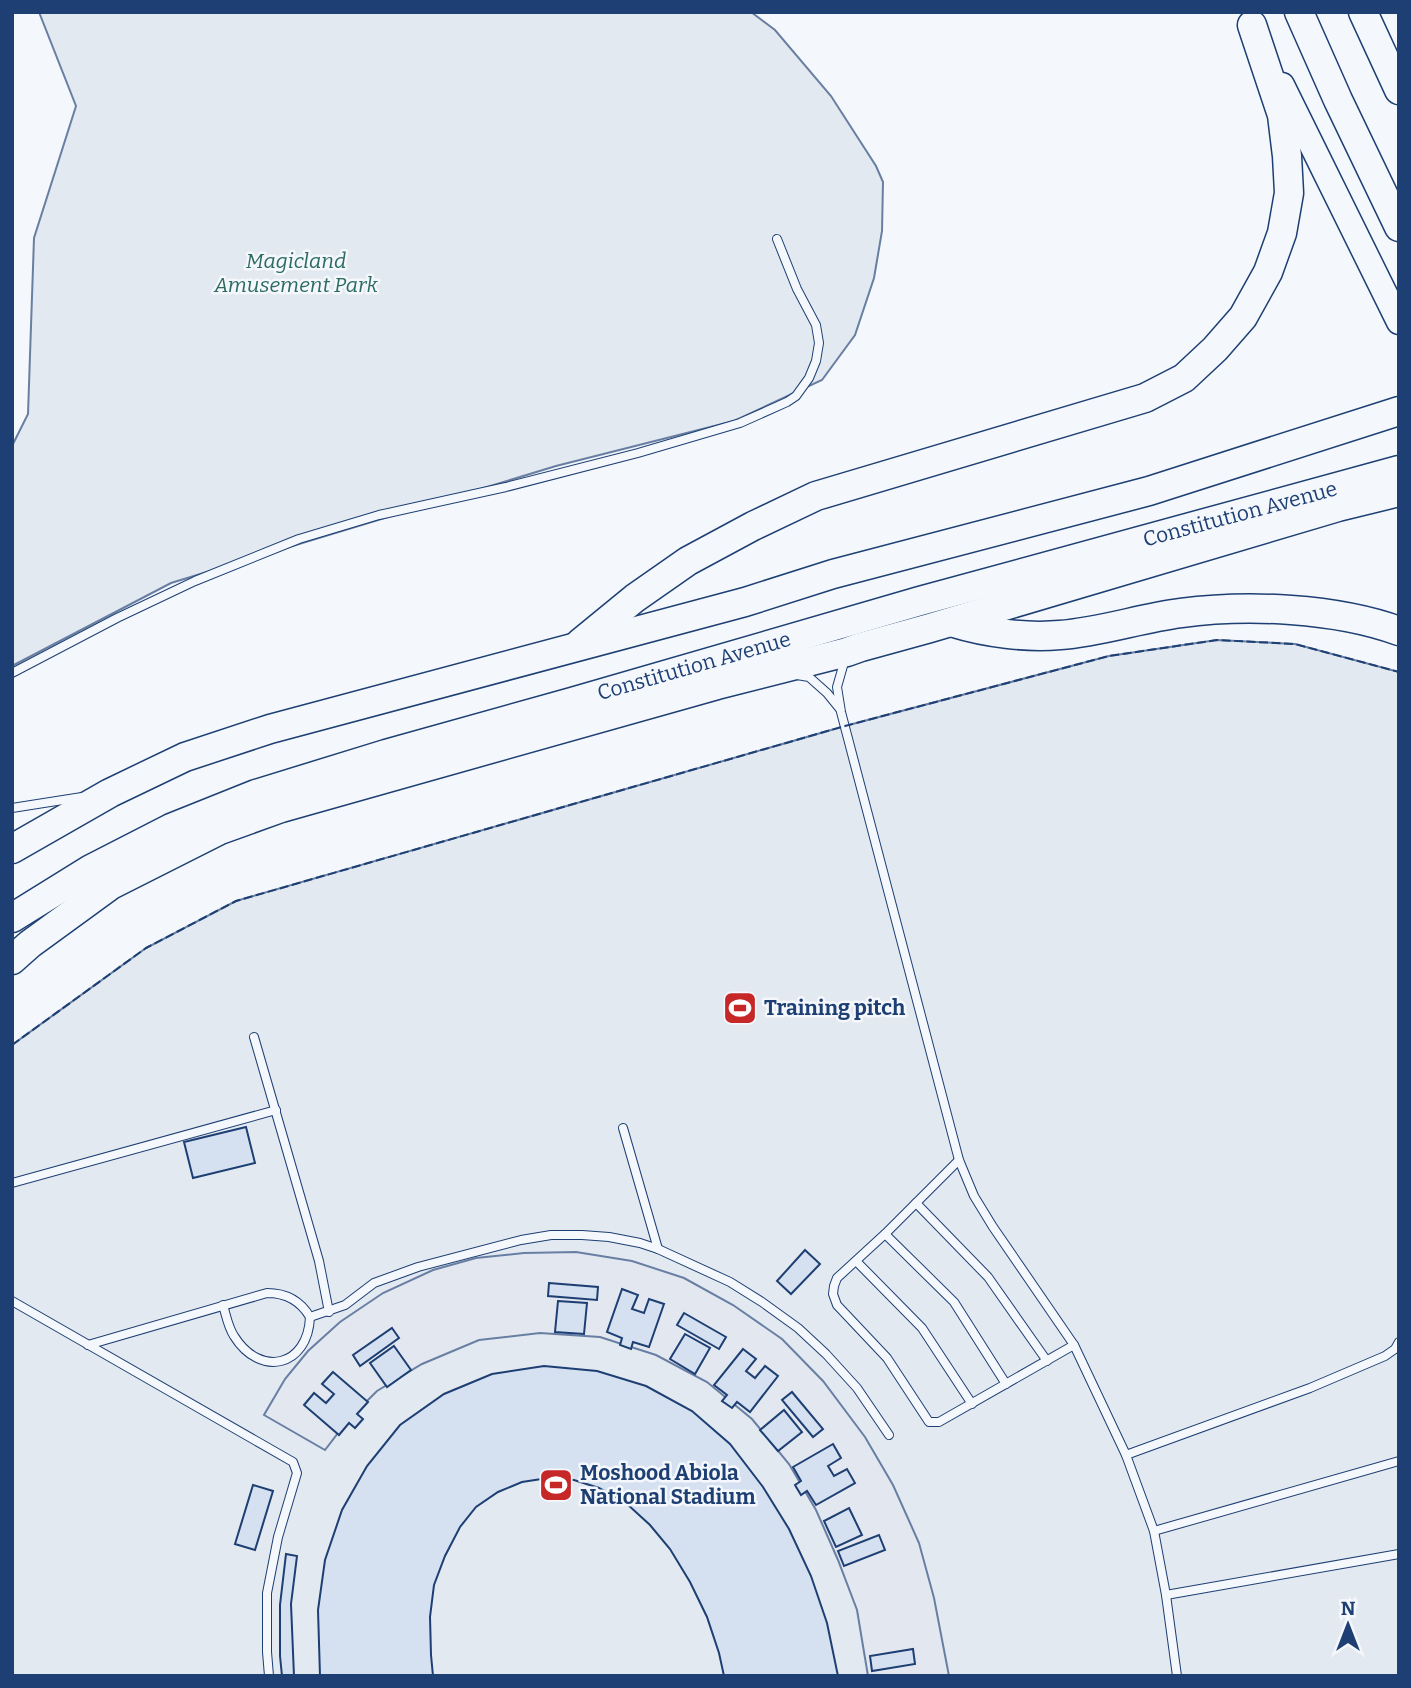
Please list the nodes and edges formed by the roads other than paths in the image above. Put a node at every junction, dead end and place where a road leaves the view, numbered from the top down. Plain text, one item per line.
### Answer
1 (1299, 12) edge
2 (1363, 12) edge
3 (1250, 19) edge
4 (1399, 90) edge
5 (1399, 227) edge
6 (777, 239) dead end
7 (1399, 322) edge
8 (1387, 414) edge
9 (1399, 471) edge
10 (1369, 478) junction
11 (1399, 492) edge
12 (1338, 507) junction
13 (941, 625) junction
14 (1399, 631) edge
15 (572, 649) junction
16 (854, 649) junction
17 (775, 670) junction
18 (12, 673) edge
19 (841, 712) junction
20 (110, 793) junction
21 (12, 808) edge
22 (12, 849) edge
23 (12, 918) edge
24 (18, 953) edge
25 (254, 1037) dead end
26 (276, 1110) junction
27 (623, 1128) dead end
28 (959, 1160) junction
29 (12, 1184) edge
30 (916, 1203) junction
31 (885, 1234) junction
32 (658, 1249) junction
33 (856, 1261) junction
34 (12, 1301) edge
35 (223, 1305) junction
36 (329, 1311) junction
37 (310, 1317) junction
38 (1399, 1342) edge
39 (88, 1345) junction
40 (1074, 1345) junction
41 (1047, 1361) junction
42 (1006, 1384) junction
43 (972, 1404) junction
44 (889, 1435) dead end
45 (1126, 1455) junction
46 (1399, 1461) edge
47 (1153, 1531) junction
48 (1399, 1554) edge
49 (1166, 1595) junction
50 (269, 1676) edge
51 (1177, 1676) edge

1 - 5 highway
2 - 4 highway
3 - 7 highway
3 - 15 highway
6 - 18 lane
8 - 15 highway
9 - 10 highway, Constitution Avenue
10 - 12 highway
10 - 23 highway, Constitution Avenue
11 - 12 highway
12 - 13 highway
13 - 14 highway
13 - 16 highway
15 - 20 highway
16 - 17 highway
16 - 19 lane
17 - 19 lane
17 - 24 highway
19 - 28 lane
20 - 21 lane
20 - 22 highway
25 - 26 lane
26 - 29 lane
26 - 36 lane
27 - 32 lane
28 - 30 lane
28 - 40 lane
30 - 31 lane
30 - 41 lane
31 - 33 lane
31 - 42 lane
32 - 36 lane
32 - 44 lane
33 - 43 lane
33 - 43 lane
34 - 39 lane
35 - 37 lane
35 - 37 lane
35 - 39 lane
36 - 37 lane
38 - 45 lane
39 - 50 lane
40 - 41 lane
40 - 45 lane
41 - 42 lane
42 - 43 lane
45 - 47 lane
46 - 47 lane
47 - 49 lane
48 - 49 lane
49 - 51 lane

